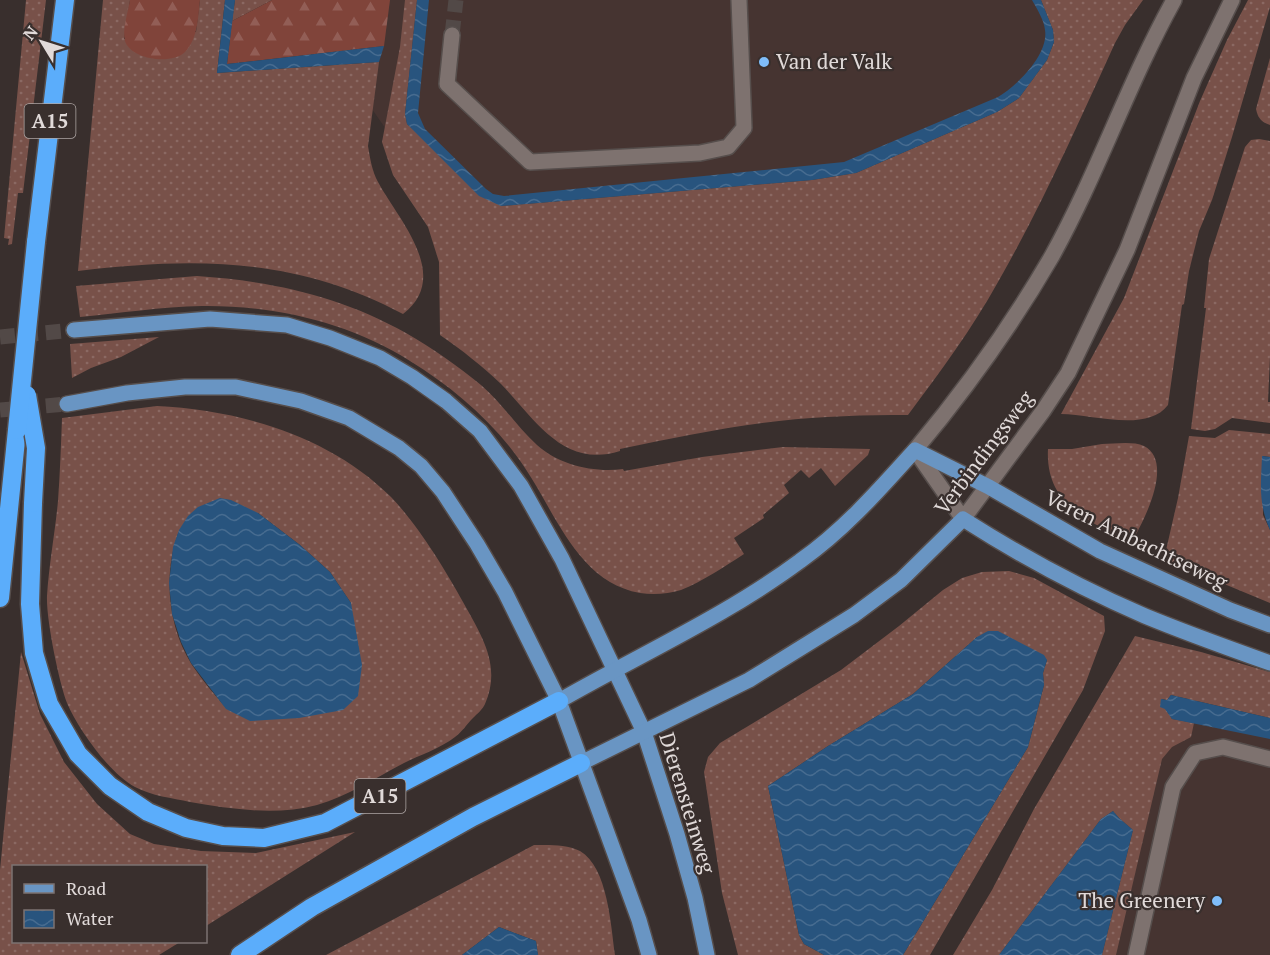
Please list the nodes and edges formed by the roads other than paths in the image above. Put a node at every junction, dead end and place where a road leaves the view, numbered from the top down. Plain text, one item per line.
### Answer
1 (65, 0) edge
2 (739, 0) edge
3 (1174, 0) edge
4 (1232, 0) edge
5 (452, 35) tunnel mouth
6 (74, 330) tunnel mouth
7 (23, 373) junction
8 (68, 404) tunnel mouth
9 (915, 450) junction
10 (989, 487) junction
11 (963, 519) junction
12 (0, 598) edge
13 (1270, 625) edge
14 (1270, 663) edge
15 (614, 669) junction
16 (559, 701) junction
17 (644, 732) junction
18 (1270, 759) edge
19 (581, 764) junction
20 (240, 955) edge
21 (649, 955) edge
22 (707, 955) edge
23 (1136, 955) edge

1 - 7 highway, A15, bridge
2 - 5 street
3 - 9 street
4 - 10 street, Verbindingsweg
6 - 15 main road, Dierensteinweg
7 - 12 highway, A15, bridge
7 - 16 highway, A15, bridge
8 - 16 main road
9 - 10 main road, Veren Ambachtseweg
9 - 11 street
9 - 15 main road
10 - 11 street, Verbindingsweg
10 - 13 main road, Veren Ambachtseweg
11 - 14 main road
11 - 17 main road, Verbindingsweg
15 - 16 main road
15 - 17 main road, Dierensteinweg
16 - 19 main road
17 - 19 main road, Verbindingsweg
17 - 22 main road, Dierensteinweg
18 - 23 street
19 - 20 highway
19 - 21 main road

